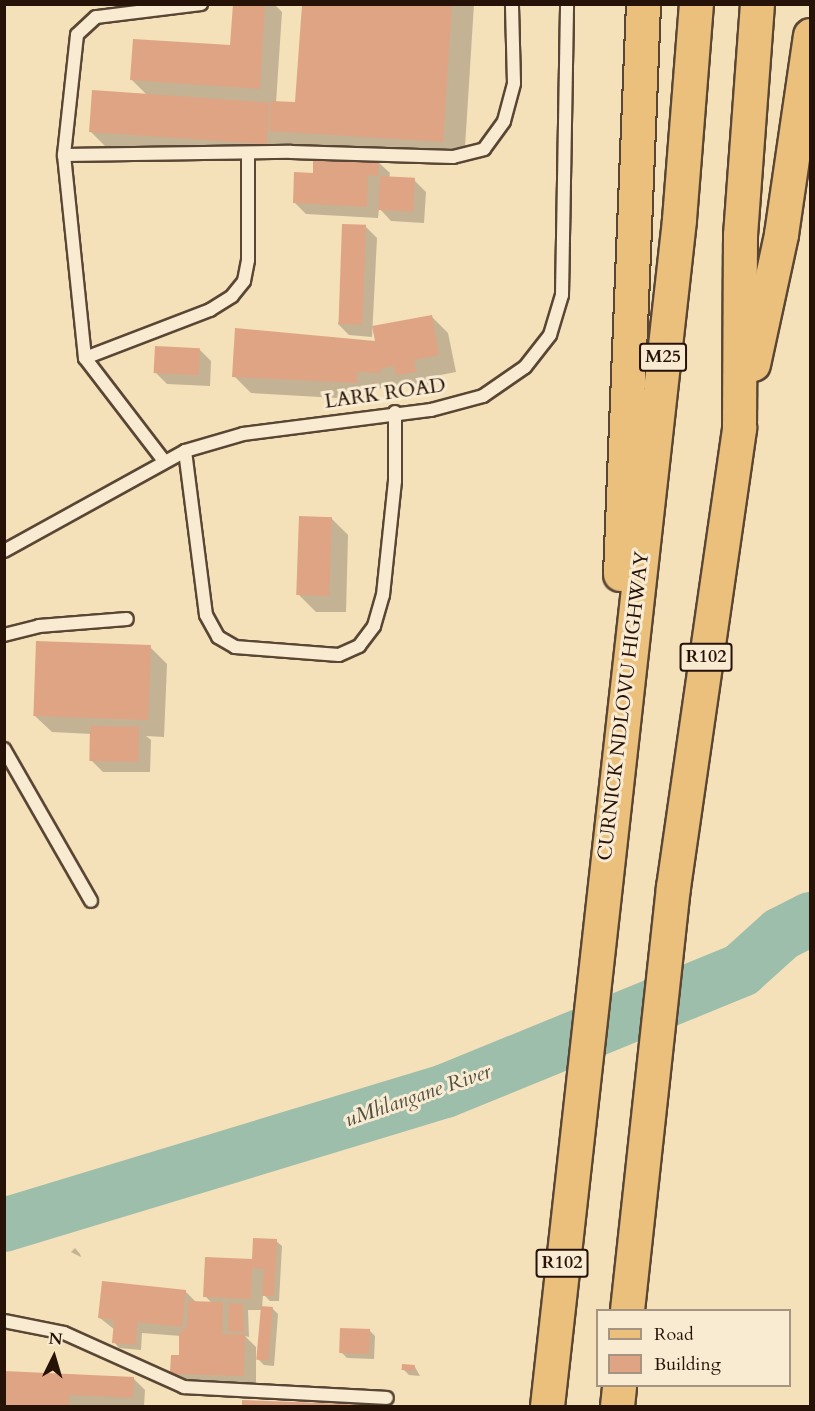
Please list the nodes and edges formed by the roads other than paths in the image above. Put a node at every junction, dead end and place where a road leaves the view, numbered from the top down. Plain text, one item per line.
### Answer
1 (201, 4) edge
2 (512, 4) edge
3 (567, 4) edge
4 (644, 4) edge
5 (696, 4) edge
6 (757, 4) edge
7 (810, 35) edge
8 (248, 154) junction
9 (64, 155) junction
10 (85, 358) junction
11 (395, 412) junction
12 (739, 428) junction
13 (185, 451) junction
14 (164, 461) junction
15 (4, 550) edge
16 (127, 619) dead end
17 (4, 635) edge
18 (622, 708) junction
19 (4, 749) edge
20 (91, 901) dead end
21 (627, 1309) edge
22 (4, 1321) edge
23 (619, 1387) edge
24 (387, 1398) dead end
25 (547, 1407) edge
26 (617, 1407) edge

1 - 9 lane
2 - 8 lane
3 - 11 lane, LARK ROAD
4 - 18 main road
5 - 18 main road, CURNICK NDLOVU HIGHWAY / M25
6 - 12 main road
7 - 12 main road
8 - 9 lane
8 - 10 lane
9 - 10 lane
10 - 14 lane
11 - 13 lane, LARK ROAD
11 - 13 lane
12 - 21 main road, R102
13 - 14 lane, LARK ROAD
14 - 15 lane, LARK ROAD
16 - 17 lane
18 - 25 main road, CURNICK NDLOVU HIGHWAY / R102
19 - 20 lane
22 - 24 lane
23 - 26 main road

